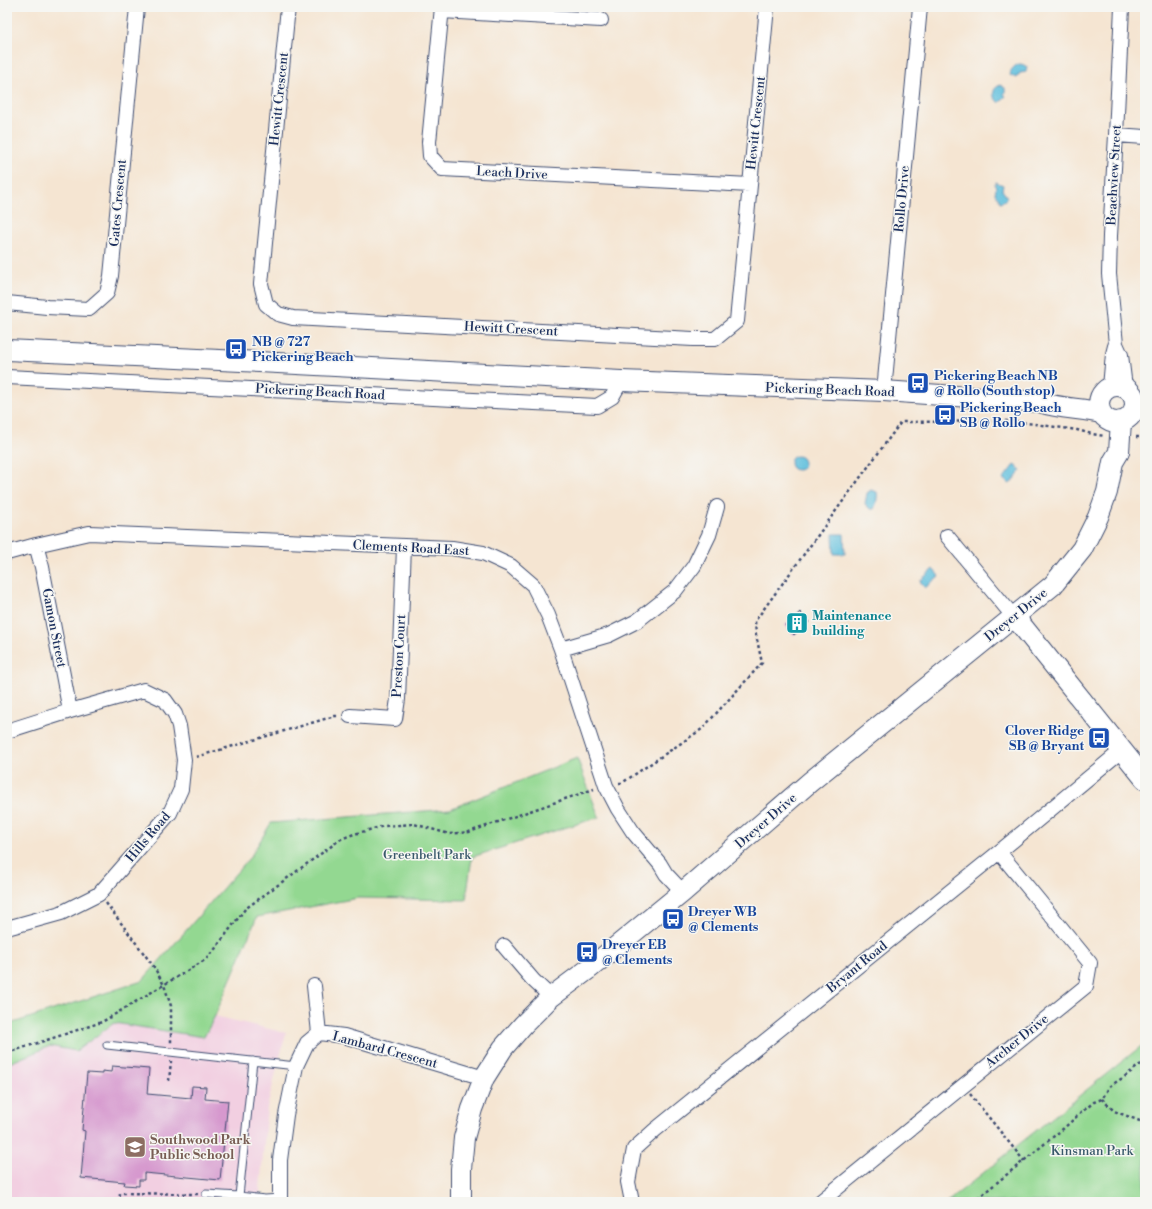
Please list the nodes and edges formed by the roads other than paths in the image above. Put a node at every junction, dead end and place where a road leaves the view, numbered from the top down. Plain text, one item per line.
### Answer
1 (137, 7) edge
2 (288, 7) edge
3 (767, 7) edge
4 (920, 7) edge
5 (1122, 7) edge
6 (442, 9) edge
7 (600, 20) dead end
8 (1116, 135) junction
9 (1145, 137) edge
10 (750, 185) junction
11 (7, 303) edge
12 (7, 350) edge
13 (7, 377) edge
14 (621, 381) junction
15 (884, 391) junction
16 (1124, 410) edge
17 (717, 507) dead end
18 (947, 536) dead end
19 (36, 545) junction
20 (404, 547) junction
21 (7, 554) edge
22 (1013, 616) junction
23 (561, 649) junction
24 (70, 711) junction
25 (350, 716) road end
26 (7, 731) edge
27 (1121, 751) junction
28 (1145, 779) edge
29 (999, 852) junction
30 (683, 892) junction
31 (7, 928) edge
32 (504, 946) dead end
33 (314, 986) dead end
34 (552, 997) junction
35 (320, 1033) junction
36 (107, 1045) dead end
37 (252, 1062) junction
38 (296, 1066) junction
39 (484, 1078) junction
40 (206, 1194) road end
41 (239, 1196) junction
42 (280, 1200) edge
43 (461, 1202) edge
44 (632, 1202) edge
45 (820, 1202) edge

1 - 11 street, Gates Crescent
2 - 10 street, Hewitt Crescent
3 - 10 street, Hewitt Crescent
4 - 15 street, Rollo Drive
5 - 8 street, Beachview Street
6 - 7 street
6 - 10 street, Leach Drive
8 - 9 street
8 - 16 street, Beachview Street
12 - 14 street, Pickering Beach Road
13 - 14 street, Pickering Beach Road
14 - 15 street, Pickering Beach Road
15 - 16 street, Pickering Beach Road
16 - 22 street, Dreyer Drive
17 - 23 street
18 - 22 street
19 - 20 street, Clements Road East
19 - 21 street, Clements Road East
19 - 24 street, Gamon Street
20 - 23 street, Clements Road East
20 - 25 street, Preston Court
22 - 27 street
22 - 30 street, Dreyer Drive
23 - 30 street, Clements Road East
24 - 26 street, Hills Road
24 - 31 street, Hills Road
27 - 28 street
27 - 29 street, Bryant Road
29 - 44 street, Bryant Road
29 - 45 street, Archer Drive
30 - 34 street, Dreyer Drive
32 - 34 street
33 - 35 street
34 - 39 street, Dreyer Drive
35 - 38 street, Lambard Crescent
35 - 39 street, Lambard Crescent
36 - 37 lane
37 - 38 lane
37 - 41 lane
38 - 42 street, Lambard Crescent
39 - 43 street, Dreyer Drive
40 - 41 lane
41 - 42 lane

